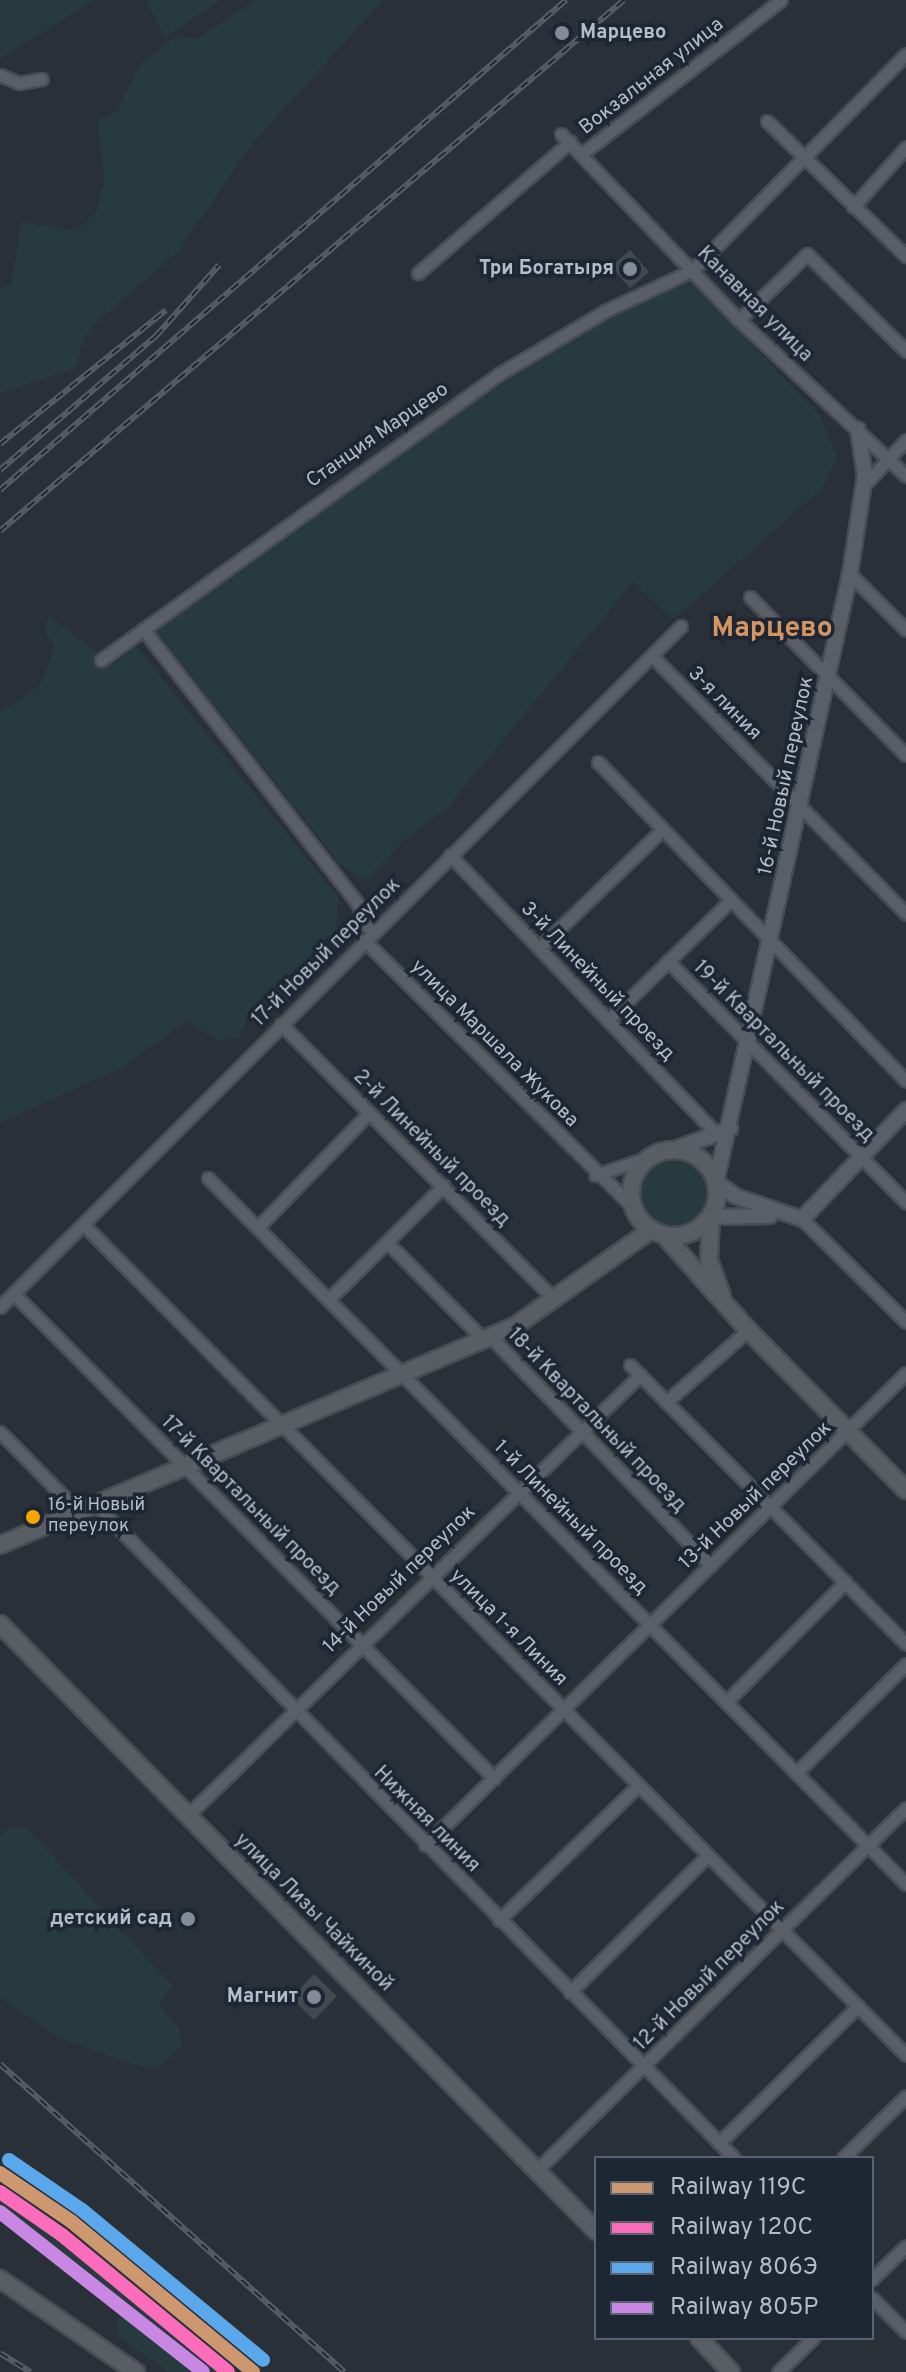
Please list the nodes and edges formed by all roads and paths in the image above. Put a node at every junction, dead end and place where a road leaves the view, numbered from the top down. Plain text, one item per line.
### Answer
1 (781, 0) edge
2 (906, 54) edge
3 (895, 65) junction
4 (0, 75) edge
5 (906, 75) edge
6 (42, 79) dead end
7 (767, 121) dead end
8 (906, 147) edge
9 (583, 153) junction
10 (807, 160) junction
11 (853, 207) junction
12 (906, 256) edge
13 (693, 270) junction
14 (418, 273) dead end
15 (739, 320) junction
16 (906, 351) edge
17 (858, 430) junction
18 (906, 440) edge
19 (888, 459) junction
20 (906, 476) edge
21 (864, 485) junction
22 (850, 574) junction
23 (750, 597) dead end
24 (681, 626) dead end
25 (143, 629) junction
26 (906, 630) edge
27 (652, 656) junction
28 (101, 660) dead end
29 (829, 676) junction
30 (906, 755) edge
31 (598, 762) dead end
32 (802, 808) junction
33 (662, 830) junction
34 (450, 855) junction
35 (730, 901) junction
36 (906, 914) edge
37 (367, 936) junction
38 (771, 944) junction
39 (539, 948) junction
40 (668, 961) junction
41 (608, 1020) junction
42 (281, 1024) junction
43 (749, 1043) junction
44 (906, 1081) edge
45 (906, 1110) edge
46 (369, 1113) junction
47 (730, 1129) junction
48 (711, 1136) junction
49 (672, 1150) junction
50 (860, 1155) junction
51 (650, 1157) junction
52 (595, 1175) junction
53 (208, 1178) dead end
54 (716, 1182) junction
55 (443, 1186) junction
56 (906, 1202) edge
57 (634, 1209) junction
58 (711, 1217) junction
59 (802, 1219) junction
60 (84, 1225) junction
61 (258, 1227) junction
62 (658, 1232) junction
63 (387, 1242) junction
64 (628, 1242) junction
65 (14, 1294) junction
66 (329, 1299) junction
67 (555, 1300) junction
68 (725, 1305) junction
69 (0, 1307) edge
70 (906, 1322) edge
71 (748, 1330) junction
72 (487, 1338) junction
73 (630, 1365) dead end
74 (906, 1373) edge
75 (404, 1375) junction
76 (640, 1375) junction
77 (666, 1402) junction
78 (282, 1426) junction
79 (582, 1431) junction
80 (0, 1432) edge
81 (849, 1432) junction
82 (186, 1467) junction
83 (906, 1490) edge
84 (519, 1493) junction
85 (95, 1504) junction
86 (769, 1506) junction
87 (78, 1511) junction
88 (0, 1545) edge
89 (710, 1565) junction
90 (432, 1577) junction
91 (845, 1582) junction
92 (0, 1624) edge
93 (650, 1624) junction
94 (906, 1644) edge
95 (362, 1645) junction
96 (906, 1664) edge
97 (727, 1701) junction
98 (563, 1709) junction
99 (294, 1712) junction
100 (796, 1773) junction
101 (494, 1778) junction
102 (638, 1786) junction
103 (906, 1808) edge
104 (188, 1815) junction
105 (425, 1845) junction
106 (868, 1845) junction
107 (708, 1855) junction
108 (906, 1884) edge
109 (499, 1920) junction
110 (782, 1930) junction
111 (570, 1992) junction
112 (858, 2006) junction
113 (906, 2055) edge
114 (643, 2066) junction
115 (906, 2096) edge
116 (719, 2143) junction
117 (732, 2156) edge
118 (845, 2156) edge
119 (538, 2169) junction
120 (594, 2229) edge
121 (906, 2246) edge
122 (874, 2277) edge
123 (0, 2279) edge
124 (874, 2300) edge
125 (906, 2332) edge
126 (701, 2340) edge
127 (811, 2340) edge
128 (136, 2372) edge
129 (731, 2372) edge
130 (778, 2372) edge

1 - 9 street, Вокзальная улица
2 - 3 street, Станция Марцево
3 - 5 street
3 - 10 street, Станция Марцево
4 - 6 street
7 - 10 street
8 - 11 street
9 - 13 street, Канавная улица
9 - 14 street, Канавная улица
10 - 11 street
10 - 13 street, Станция Марцево
11 - 12 street
13 - 15 street, Канавная улица
13 - 25 street, Станция Марцево
15 - 16 street
15 - 17 street, Канавная улица
17 - 19 street, Канавная улица
17 - 21 street, 16-й Новый переулок
18 - 19 street
19 - 20 street, Канавная улица
19 - 21 street
21 - 22 street, 16-й Новый переулок
22 - 26 street
22 - 29 street, 16-й Новый переулок
23 - 29 street
24 - 27 street, 17-й Новый переулок
25 - 28 street, Станция Марцево
25 - 37 street, улица Маршала Жукова
27 - 32 street, 3-я линия
27 - 34 street, 17-й Новый переулок
29 - 30 street
29 - 32 street, 16-й Новый переулок
31 - 33 street
32 - 36 street, 3-я линия
32 - 38 street, 16-й Новый переулок
33 - 35 street
33 - 39 street
34 - 37 street, 17-й Новый переулок
34 - 39 street, 3-й Линейный проезд
35 - 38 street
35 - 40 street
37 - 42 street, 17-й Новый переулок
37 - 52 street, улица Маршала Жукова
38 - 43 street, 16-й Новый переулок
38 - 44 street
39 - 41 street, 3-й Линейный проезд
40 - 41 street
40 - 43 street, 19-й Квартальный проезд
41 - 48 street, 3-й Линейный проезд
42 - 46 street, 2-й Линейный проезд
42 - 60 street, 17-й Новый переулок
43 - 47 street, 16-й Новый переулок
43 - 50 street, 19-й Квартальный проезд
45 - 50 street
46 - 55 street, 2-й Линейный проезд
46 - 61 street
47 - 48 street
47 - 54 street, 16-й Новый переулок
48 - 49 street
49 - 51 main road
49 - 54 main road
50 - 56 street, 19-й Квартальный проезд
50 - 59 street
51 - 52 street
51 - 57 main road
52 - 57 street, улица Маршала Жукова
53 - 61 street, 1-й Линейный проезд
54 - 58 main road
54 - 59 street
55 - 63 street
55 - 67 street, 2-й Линейный проезд
57 - 62 main road
57 - 64 main road
58 - 59 street
58 - 62 main road
58 - 68 main road
59 - 70 street
60 - 65 street, 17-й Новый переулок
60 - 78 street, улица 1-я Линия
61 - 66 street, 1-й Линейный проезд
62 - 64 main road
62 - 68 main road
63 - 66 street
63 - 72 street, 18-й Квартальный проезд
64 - 67 main road
65 - 69 street, 17-й Новый переулок
65 - 82 street, 17-й Квартальный проезд
66 - 75 street, 1-й Линейный проезд
67 - 72 main road
68 - 71 main road
71 - 77 street
71 - 81 main road
72 - 75 main road
72 - 79 street, 18-й Квартальный проезд
73 - 76 street
74 - 81 street, 13-й Новый переулок
75 - 78 main road
75 - 84 street, 1-й Линейный проезд
76 - 77 street
76 - 79 street, 14-й Новый переулок
77 - 86 street
78 - 82 main road
78 - 90 street, улица 1-я Линия
79 - 84 street, 14-й Новый переулок
79 - 89 street, 18-й Квартальный проезд
80 - 87 street
81 - 83 main road
81 - 86 street, 13-й Новый переулок
82 - 85 main road
82 - 95 street, 17-й Квартальный проезд
84 - 90 street, 14-й Новый переулок
84 - 93 street, 1-й Линейный проезд
85 - 87 main road
85 - 99 street, Нижняя линия
86 - 89 street, 13-й Новый переулок
86 - 91 street
87 - 88 main road
89 - 93 street, 13-й Новый переулок
90 - 95 street, 14-й Новый переулок
90 - 98 street, улица 1-я Линия
91 - 94 street
91 - 97 street
92 - 104 main road, улица Лизы Чайкиной
93 - 97 street, 1-й Линейный проезд
93 - 98 street, 13-й Новый переулок
95 - 99 street, 14-й Новый переулок
95 - 101 street, 17-й Квартальный проезд
96 - 100 street
97 - 100 street, 1-й Линейный проезд
98 - 101 street, 13-й Новый переулок
98 - 102 street, улица 1-я Линия
99 - 104 street, 14-й Новый переулок
99 - 105 street, Нижняя линия
100 - 106 street, 1-й Линейный проезд
101 - 105 street, 13-й Новый переулок
102 - 107 street, улица 1-я Линия
102 - 109 street
103 - 106 street, 12-й Новый переулок
104 - 119 main road, улица Лизы Чайкиной
105 - 109 street, Нижняя линия
106 - 108 street, 1-й Линейный проезд
106 - 110 street, 12-й Новый переулок
107 - 110 street, улица 1-я Линия
107 - 111 street
109 - 111 street, Нижняя линия
110 - 112 street, улица 1-я Линия
110 - 114 street, 12-й Новый переулок
111 - 114 street, Нижняя линия
112 - 113 street, улица 1-я Линия
112 - 116 street
114 - 116 street, Нижняя линия
114 - 119 street, 12-й Новый переулок
115 - 118 street
116 - 117 street, Нижняя линия
119 - 120 main road, улица Лизы Чайкиной
121 - 122 street
123 - 128 main road
124 - 125 street
126 - 129 main road
127 - 130 street

